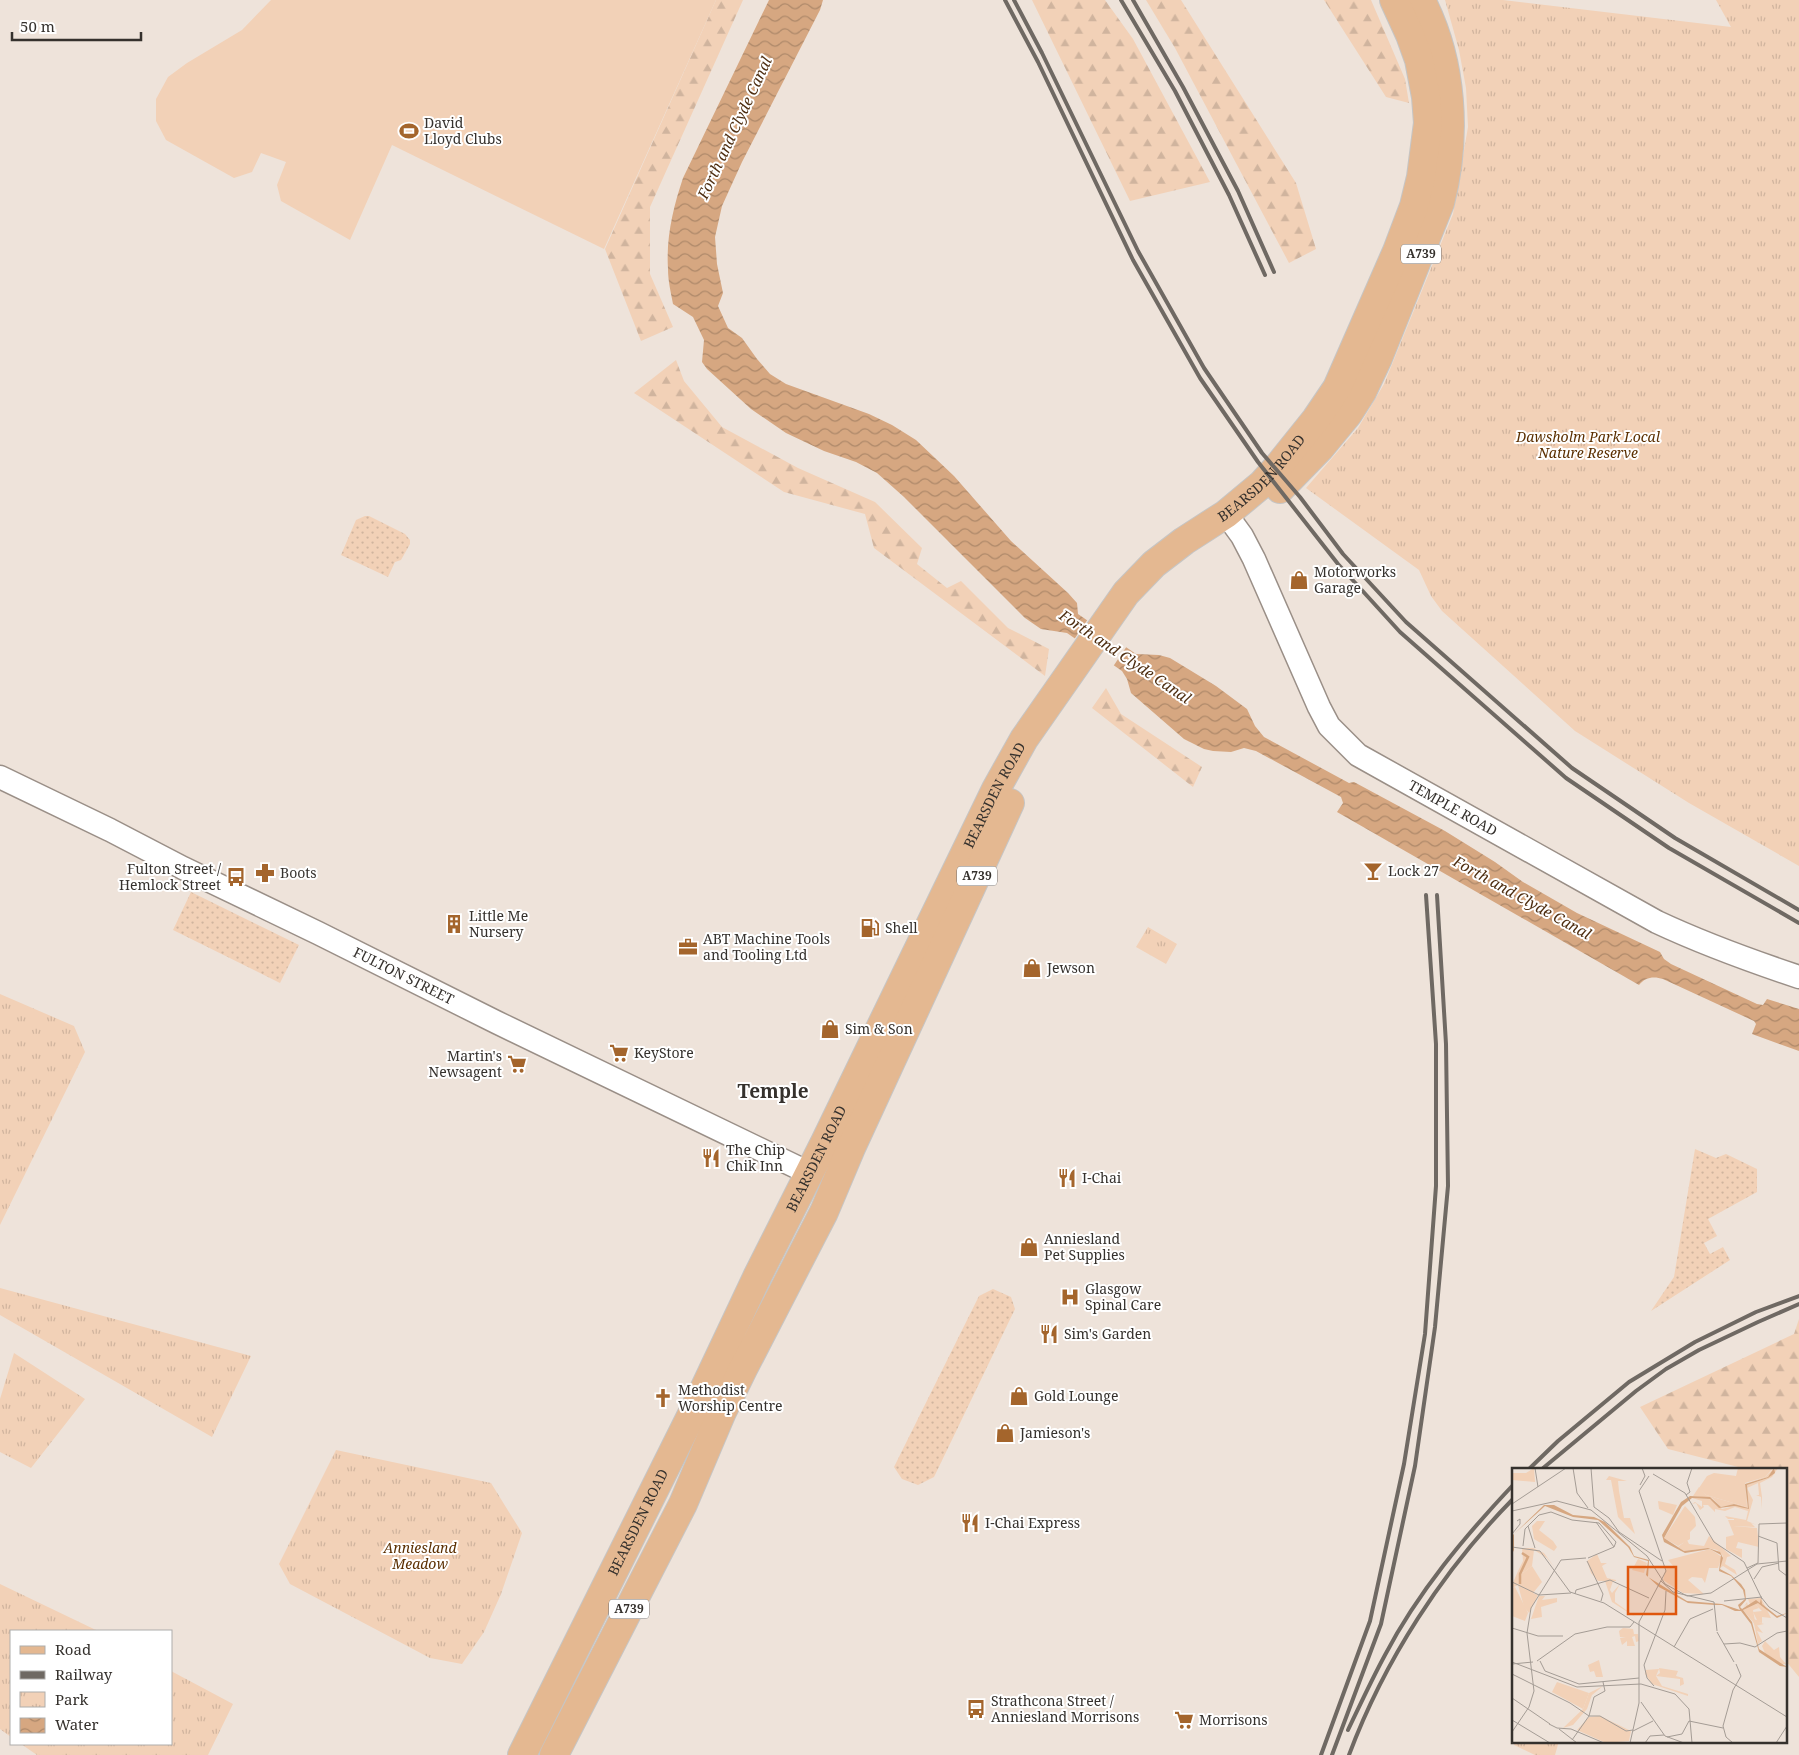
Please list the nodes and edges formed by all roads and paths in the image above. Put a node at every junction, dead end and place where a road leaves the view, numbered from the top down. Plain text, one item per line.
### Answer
1 (1394, 0) edge
2 (1422, 0) edge
3 (1230, 520) junction
4 (1079, 674) junction
5 (0, 777) edge
6 (1799, 977) edge
7 (809, 1173) junction
8 (835, 1185) junction
9 (522, 1755) edge
10 (554, 1755) edge

1 - 3 main road, BEARSDEN ROAD / A739
2 - 3 main road, BEARSDEN ROAD / A739
3 - 4 main road, BEARSDEN ROAD / A739
3 - 6 street, TEMPLE ROAD
4 - 7 main road, BEARSDEN ROAD / A739
4 - 8 main road, BEARSDEN ROAD / A739
5 - 7 street, FULTON STREET
7 - 8 main road
7 - 9 main road, BEARSDEN ROAD / A739
8 - 10 main road, BEARSDEN ROAD / A739

